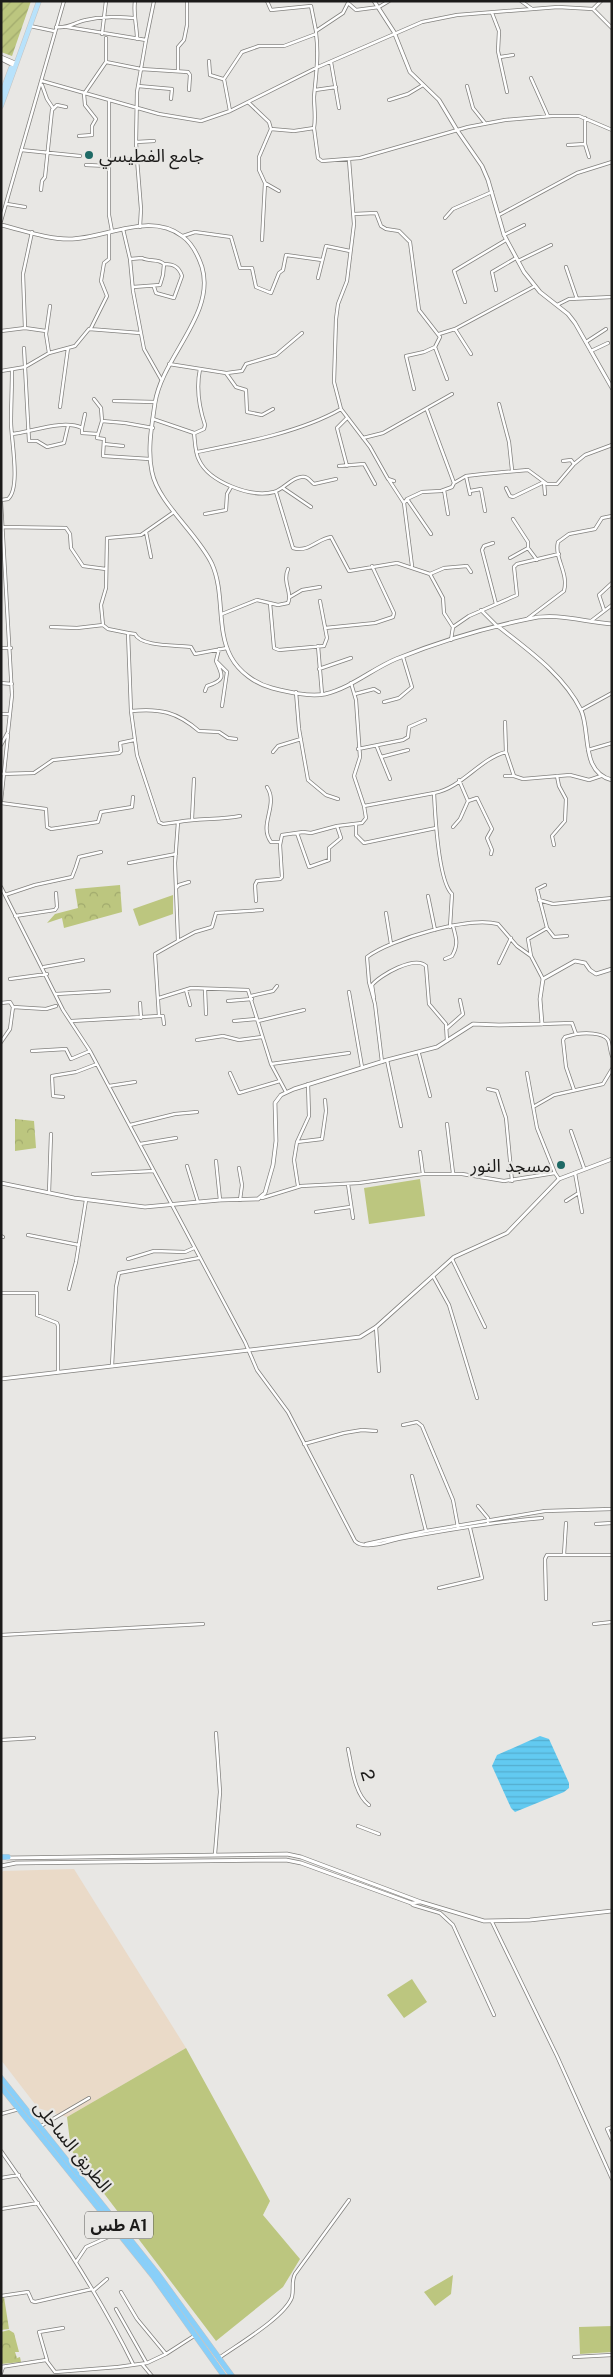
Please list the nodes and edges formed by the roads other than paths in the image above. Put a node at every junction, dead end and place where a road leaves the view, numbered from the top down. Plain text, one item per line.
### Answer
1 (37, 1) edge
2 (64, 1) edge
3 (106, 1) edge
4 (135, 1) edge
5 (154, 1) edge
6 (187, 1) edge
7 (267, 1) edge
8 (374, 1) edge
9 (389, 1) edge
10 (521, 1) edge
11 (602, 1) edge
12 (347, 2) edge
13 (379, 7) junction
14 (532, 8) junction
15 (593, 9) junction
16 (492, 13) junction
17 (105, 16) junction
18 (134, 18) junction
19 (29, 26) junction
20 (611, 26) edge
21 (56, 27) junction
22 (67, 27) junction
23 (55, 32) junction
24 (394, 32) junction
25 (316, 33) junction
26 (102, 34) junction
27 (106, 38) dead end
28 (137, 39) junction
29 (146, 40) junction
30 (514, 55) dead end
31 (500, 57) junction
32 (1, 58) edge
33 (210, 61) dead end
34 (106, 62) junction
35 (331, 62) junction
36 (14, 64) junction
37 (318, 67) junction
38 (141, 69) junction
39 (178, 71) junction
40 (531, 78) dead end
41 (224, 79) junction
42 (42, 82) junction
43 (423, 85) junction
44 (138, 86) junction
45 (467, 86) dead end
46 (336, 87) junction
47 (189, 90) dead end
48 (315, 90) junction
49 (506, 92) dead end
50 (84, 94) junction
51 (1, 96) edge
52 (171, 99) dead end
53 (109, 100) junction
54 (389, 100) dead end
55 (247, 102) junction
56 (1, 106) edge
57 (66, 107) dead end
58 (54, 108) junction
59 (136, 108) junction
60 (339, 108) dead end
61 (230, 111) junction
62 (548, 116) junction
63 (585, 118) junction
64 (485, 123) junction
65 (314, 128) junction
66 (271, 129) junction
67 (457, 130) junction
68 (612, 130) edge
69 (80, 136) dead end
70 (154, 141) dead end
71 (136, 142) junction
72 (585, 144) junction
73 (568, 145) dead end
74 (20, 150) junction
75 (48, 153) junction
76 (80, 156) dead end
77 (589, 157) dead end
78 (138, 158) junction
79 (349, 160) junction
80 (110, 161) junction
81 (612, 162) edge
82 (86, 165) dead end
83 (109, 166) junction
84 (265, 183) junction
85 (41, 190) dead end
86 (279, 191) dead end
87 (492, 192) junction
88 (6, 204) junction
89 (25, 207) dead end
90 (354, 214) junction
91 (499, 215) junction
92 (445, 218) dead end
93 (1, 221) edge
94 (1, 225) edge
95 (524, 225) dead end
96 (140, 227) junction
97 (123, 229) junction
98 (32, 232) junction
99 (110, 232) junction
100 (504, 235) junction
101 (182, 236) junction
102 (262, 240) dead end
103 (506, 240) junction
104 (551, 244) dead end
105 (350, 251) junction
106 (130, 259) junction
107 (322, 260) junction
108 (517, 260) junction
109 (164, 264) junction
110 (566, 267) dead end
111 (318, 278) dead end
112 (154, 286) junction
113 (534, 286) junction
114 (133, 288) junction
115 (496, 290) dead end
116 (612, 297) edge
117 (577, 299) junction
118 (465, 302) dead end
119 (557, 305) junction
120 (50, 306) dead end
121 (25, 328) junction
122 (92, 328) junction
123 (455, 329) junction
124 (606, 329) dead end
125 (1, 331) edge
126 (46, 331) junction
127 (140, 333) junction
128 (302, 333) dead end
129 (438, 334) junction
130 (586, 342) junction
131 (608, 343) dead end
132 (435, 347) junction
133 (24, 348) dead end
134 (68, 348) junction
135 (591, 351) junction
136 (49, 353) junction
137 (470, 354) dead end
138 (169, 364) junction
139 (25, 367) junction
140 (200, 369) junction
141 (12, 370) junction
142 (1, 371) edge
143 (226, 373) junction
144 (161, 379) junction
145 (446, 379) dead end
146 (612, 388) edge
147 (414, 389) dead end
148 (452, 394) dead end
149 (94, 399) dead end
150 (114, 401) dead end
151 (155, 402) junction
152 (499, 404) dead end
153 (60, 407) dead end
154 (273, 409) dead end
155 (341, 409) junction
156 (427, 410) junction
157 (85, 414) dead end
158 (347, 418) junction
159 (153, 419) junction
160 (102, 421) junction
161 (68, 426) junction
162 (82, 428) junction
163 (152, 428) junction
164 (29, 432) junction
165 (194, 433) junction
166 (12, 434) junction
167 (98, 434) junction
168 (363, 438) junction
169 (104, 444) junction
170 (612, 445) edge
171 (123, 446) dead end
172 (197, 452) junction
173 (150, 459) junction
174 (562, 461) dead end
175 (574, 464) junction
176 (339, 466) dead end
177 (346, 466) junction
178 (512, 470) junction
179 (466, 476) junction
180 (388, 478) junction
181 (336, 479) dead end
182 (394, 480) dead end
183 (544, 482) junction
184 (454, 483) junction
185 (375, 484) dead end
186 (231, 487) junction
187 (283, 488) junction
188 (506, 488) dead end
189 (444, 490) junction
190 (276, 492) junction
191 (545, 494) dead end
192 (407, 499) junction
193 (1, 501) edge
194 (404, 504) junction
195 (311, 507) dead end
196 (175, 511) junction
197 (485, 511) dead end
198 (205, 514) dead end
199 (448, 514) dead end
200 (612, 516) edge
201 (513, 519) dead end
202 (2, 527) edge
203 (146, 532) junction
204 (431, 534) dead end
205 (493, 543) dead end
206 (528, 548) junction
207 (559, 554) junction
208 (3, 557) edge
209 (151, 557) dead end
210 (510, 558) dead end
211 (537, 560) junction
212 (372, 566) junction
213 (412, 566) junction
214 (106, 569) junction
215 (288, 569) dead end
216 (471, 572) dead end
217 (430, 574) junction
218 (612, 583) edge
219 (320, 588) dead end
220 (290, 597) junction
221 (320, 601) dead end
222 (270, 603) junction
223 (496, 604) junction
224 (612, 605) edge
225 (481, 610) junction
226 (604, 610) junction
227 (222, 614) junction
228 (527, 619) junction
229 (591, 621) junction
230 (612, 624) edge
231 (103, 625) junction
232 (51, 627) dead end
233 (454, 627) junction
234 (498, 627) junction
235 (325, 628) junction
236 (128, 633) junction
237 (450, 641) junction
238 (318, 646) junction
239 (1, 648) edge
240 (10, 648) junction
241 (227, 648) junction
242 (219, 650) junction
243 (403, 656) junction
244 (351, 658) dead end
245 (216, 661) junction
246 (319, 669) junction
247 (1, 683) edge
248 (351, 683) junction
249 (12, 684) junction
250 (206, 691) dead end
251 (296, 692) junction
252 (379, 692) dead end
253 (612, 693) edge
254 (322, 694) junction
255 (355, 694) junction
256 (384, 702) dead end
257 (222, 706) dead end
258 (581, 710) junction
259 (131, 711) junction
260 (1, 714) edge
261 (10, 714) junction
262 (425, 720) dead end
263 (506, 722) dead end
264 (8, 732) junction
265 (3, 738) edge
266 (236, 739) dead end
267 (301, 739) junction
268 (134, 740) junction
269 (612, 743) edge
270 (1, 745) edge
271 (377, 747) junction
272 (358, 749) junction
273 (408, 750) dead end
274 (588, 750) junction
275 (273, 752) dead end
276 (506, 752) junction
277 (381, 757) junction
278 (3, 774) edge
279 (505, 776) dead end
280 (514, 776) junction
281 (558, 776) junction
282 (601, 776) junction
283 (194, 778) dead end
284 (390, 779) dead end
285 (459, 780) junction
286 (612, 780) edge
287 (267, 787) dead end
288 (434, 792) junction
289 (133, 797) dead end
290 (338, 799) dead end
291 (468, 801) junction
292 (1, 802) edge
293 (364, 806) junction
294 (240, 816) dead end
295 (192, 819) junction
296 (178, 822) junction
297 (356, 824) junction
298 (337, 826) junction
299 (453, 827) dead end
300 (436, 828) junction
301 (297, 833) junction
302 (280, 842) junction
303 (554, 845) dead end
304 (101, 852) dead end
305 (176, 854) junction
306 (491, 854) dead end
307 (128, 862) dead end
308 (189, 882) dead end
309 (545, 885) dead end
310 (1, 887) edge
311 (175, 890) junction
312 (56, 893) dead end
313 (5, 895) junction
314 (428, 896) dead end
315 (612, 898) edge
316 (538, 900) junction
317 (256, 901) dead end
318 (262, 910) dead end
319 (386, 913) dead end
320 (16, 916) junction
321 (452, 926) junction
322 (547, 928) junction
323 (435, 930) junction
324 (567, 936) dead end
325 (511, 938) junction
326 (178, 940) junction
327 (391, 944) junction
328 (532, 956) junction
329 (445, 959) dead end
330 (83, 960) dead end
331 (499, 963) dead end
332 (44, 967) junction
333 (612, 969) edge
334 (47, 974) junction
335 (10, 979) dead end
336 (543, 979) junction
337 (277, 986) dead end
338 (205, 989) junction
339 (186, 990) junction
340 (110, 991) dead end
341 (349, 992) dead end
342 (56, 994) junction
343 (160, 998) junction
344 (251, 998) junction
345 (460, 1000) dead end
346 (228, 1001) dead end
347 (1, 1003) edge
348 (140, 1003) dead end
349 (375, 1004) junction
350 (190, 1005) dead end
351 (56, 1006) dead end
352 (13, 1007) junction
353 (304, 1010) dead end
354 (206, 1014) dead end
355 (159, 1016) junction
356 (141, 1018) junction
357 (258, 1020) junction
358 (71, 1021) junction
359 (234, 1022) dead end
360 (164, 1024) dead end
361 (542, 1024) junction
362 (446, 1029) junction
363 (576, 1034) junction
364 (262, 1037) junction
365 (197, 1040) dead end
366 (1, 1042) edge
367 (447, 1042) junction
368 (32, 1051) dead end
369 (90, 1051) junction
370 (349, 1052) dead end
371 (419, 1054) junction
372 (612, 1056) edge
373 (387, 1060) junction
374 (382, 1062) junction
375 (97, 1064) junction
376 (271, 1064) junction
377 (362, 1067) junction
378 (612, 1069) edge
379 (527, 1073) dead end
380 (230, 1074) dead end
381 (280, 1081) junction
382 (135, 1082) dead end
383 (308, 1084) junction
384 (109, 1086) junction
385 (488, 1089) dead end
386 (574, 1090) junction
387 (286, 1092) junction
388 (430, 1096) dead end
389 (63, 1098) dead end
390 (325, 1100) dead end
391 (533, 1107) junction
392 (197, 1112) dead end
393 (447, 1124) dead end
394 (130, 1125) junction
395 (401, 1126) dead end
396 (571, 1131) dead end
397 (51, 1134) dead end
398 (176, 1138) dead end
399 (297, 1142) junction
400 (140, 1144) junction
401 (420, 1152) dead end
402 (612, 1159) edge
403 (216, 1161) dead end
404 (187, 1166) dead end
405 (239, 1168) dead end
406 (584, 1168) junction
407 (154, 1171) junction
408 (574, 1172) junction
409 (453, 1173) junction
410 (555, 1173) junction
411 (93, 1174) dead end
412 (423, 1174) junction
413 (559, 1179) junction
414 (512, 1181) junction
415 (1, 1183) edge
416 (348, 1184) junction
417 (298, 1187) junction
418 (49, 1193) junction
419 (578, 1194) junction
420 (262, 1198) junction
421 (86, 1200) junction
422 (220, 1200) junction
423 (240, 1200) junction
424 (566, 1201) dead end
425 (198, 1202) junction
426 (170, 1205) junction
427 (350, 1207) junction
428 (316, 1212) dead end
429 (582, 1212) dead end
430 (353, 1218) dead end
431 (28, 1235) dead end
432 (79, 1245) junction
433 (194, 1248) junction
434 (199, 1258) junction
435 (128, 1259) dead end
436 (452, 1259) junction
437 (433, 1276) junction
438 (69, 1289) dead end
439 (1, 1293) edge
440 (376, 1327) junction
441 (485, 1327) dead end
442 (248, 1350) junction
443 (112, 1366) junction
444 (379, 1371) dead end
445 (58, 1372) junction
446 (1, 1379) edge
447 (477, 1398) dead end
448 (403, 1425) dead end
449 (376, 1431) dead end
450 (304, 1444) junction
451 (412, 1476) dead end
452 (478, 1506) dead end
453 (612, 1509) edge
454 (542, 1518) dead end
455 (488, 1522) junction
456 (566, 1523) dead end
457 (612, 1523) edge
458 (596, 1524) dead end
459 (458, 1527) junction
460 (470, 1528) junction
461 (426, 1531) junction
462 (366, 1544) junction
463 (564, 1555) junction
464 (612, 1555) edge
465 (440, 1588) dead end
466 (546, 1599) dead end
467 (612, 1622) edge
468 (203, 1624) dead end
469 (594, 1624) dead end
470 (1, 1635) edge
471 (216, 1733) dead end
472 (34, 1738) dead end
473 (1, 1740) edge
474 (348, 1749) dead end
475 (369, 1805) dead end
476 (358, 1826) dead end
477 (379, 1834) dead end
478 (215, 1854) junction
479 (8, 1857) joint
480 (1, 1858) edge
481 (1, 1866) edge
482 (412, 1901) junction
483 (612, 1911) edge
484 (492, 1922) junction
485 (494, 2015) dead end
486 (1, 2078) edge
487 (1, 2087) edge
488 (89, 2098) dead end
489 (19, 2109) junction
490 (1, 2114) edge
491 (40, 2126) junction
492 (612, 2127) edge
493 (612, 2140) edge
494 (55, 2150) junction
495 (1, 2151) edge
496 (19, 2175) junction
497 (1, 2178) edge
498 (612, 2179) edge
499 (349, 2200) dead end
500 (38, 2203) junction
501 (1, 2209) edge
502 (119, 2233) junction
503 (76, 2262) junction
504 (107, 2279) dead end
505 (93, 2290) junction
506 (121, 2292) dead end
507 (1, 2296) edge
508 (116, 2309) dead end
509 (63, 2328) dead end
510 (196, 2336) junction
511 (166, 2354) junction
512 (612, 2355) edge
513 (574, 2356) dead end
514 (219, 2358) junction
515 (47, 2360) junction
516 (146, 2363) junction
517 (133, 2364) junction
518 (142, 2364) junction
519 (2, 2367) edge
520 (1, 2373) edge
521 (152, 2376) edge
522 (224, 2376) edge
523 (232, 2376) edge

1 - 19 main road
1 - 36 main road
2 - 21 street
3 - 17 street
4 - 18 street
5 - 29 street
6 - 39 street
7 - 25 street
8 - 13 street
9 - 13 street
10 - 14 street
11 - 15 street
12 - 13 street
12 - 25 street
13 - 24 street
14 - 15 street
14 - 16 street
15 - 20 street
16 - 24 street
16 - 31 street
17 - 18 street
17 - 22 street
17 - 26 street
18 - 28 street
19 - 23 street
19 - 36 main road
21 - 22 street
21 - 23 street
22 - 26 street
23 - 42 street
24 - 35 street
24 - 43 street
25 - 37 street
25 - 41 street
26 - 28 street
27 - 34 street
28 - 29 street
29 - 38 street
30 - 31 street
31 - 49 street
32 - 36 street
33 - 41 street
34 - 38 street
34 - 50 street
35 - 37 street
35 - 46 street
36 - 51 main road
36 - 56 main road
37 - 48 street
37 - 55 street
38 - 39 street
38 - 44 street
39 - 47 street
40 - 62 street
41 - 61 street
42 - 50 street
42 - 58 street
42 - 74 street
43 - 54 street
43 - 67 street
44 - 52 street
44 - 59 street
45 - 64 street
46 - 48 street
46 - 60 street
48 - 65 street
50 - 53 street
50 - 69 street
53 - 59 street
53 - 80 street
55 - 61 street
55 - 66 street
57 - 58 street
58 - 75 street
59 - 61 street
59 - 71 street
62 - 63 street
62 - 64 street
63 - 68 street
63 - 72 street
64 - 67 street
65 - 66 street
65 - 79 street
66 - 84 street
67 - 79 street
67 - 87 street
70 - 71 street
71 - 78 street
72 - 73 street
72 - 77 street
74 - 75 street
74 - 88 street
75 - 76 street
75 - 85 street
78 - 80 street
78 - 96 street
79 - 90 street
80 - 83 street
81 - 91 street
82 - 83 street
83 - 99 street
84 - 86 street
84 - 102 street
87 - 91 street
87 - 92 street
88 - 89 street
88 - 93 street
90 - 105 street
90 - 129 street
91 - 100 street
94 - 98 street
95 - 100 street
96 - 97 street
96 - 101 street
97 - 99 street
97 - 106 street
98 - 99 street
98 - 121 street
99 - 122 street
100 - 103 street
101 - 107 street
101 - 138 street
103 - 108 street
103 - 118 street
104 - 108 street
105 - 107 street
105 - 155 street
106 - 109 street
106 - 114 street
107 - 111 street
108 - 113 street
108 - 115 street
109 - 112 street
109 - 112 street
110 - 117 street
112 - 114 street
113 - 119 street
113 - 123 street
114 - 127 street
116 - 117 street
117 - 119 street
119 - 130 street
120 - 126 street
121 - 125 street
121 - 126 street
122 - 127 street
122 - 134 street
123 - 129 street
123 - 137 street
124 - 130 street
126 - 136 street
127 - 144 street
128 - 143 street
129 - 132 street
130 - 135 street
131 - 135 street
132 - 145 street
132 - 147 street
133 - 139 street
134 - 136 street
134 - 153 street
135 - 146 street
136 - 139 street
138 - 140 street
138 - 144 street
139 - 141 street
139 - 164 street
140 - 143 street
140 - 165 street
141 - 142 street
141 - 166 street
143 - 154 street
144 - 151 street
148 - 156 street
149 - 160 street
150 - 151 street
151 - 159 street
152 - 178 street
155 - 158 street
155 - 172 street
156 - 168 street
156 - 184 street
157 - 162 street
158 - 168 street
158 - 177 street
159 - 163 street
159 - 165 street
160 - 163 street
160 - 167 street
161 - 162 street
161 - 164 street
161 - 164 street
162 - 167 street
163 - 173 street
164 - 166 street
165 - 172 street
166 - 193 street
167 - 169 street
168 - 180 street
169 - 171 street
169 - 173 street
170 - 175 street
172 - 186 street
173 - 196 street
174 - 175 street
175 - 183 street
176 - 177 street
177 - 185 street
178 - 179 street
178 - 183 street
179 - 184 street
179 - 197 street
180 - 182 street
180 - 194 street
181 - 187 street
183 - 188 street
183 - 191 street
184 - 189 street
186 - 190 street
186 - 198 street
187 - 190 street
187 - 195 street
189 - 192 street
189 - 199 street
190 - 212 street
192 - 194 street
192 - 204 street
193 - 202 street
194 - 213 street
196 - 203 street
196 - 227 street
200 - 207 street
201 - 206 street
202 - 208 street
202 - 214 street
203 - 209 street
203 - 214 street
205 - 223 street
206 - 210 street
206 - 211 street
207 - 211 street
207 - 228 street
208 - 240 street
211 - 223 street
212 - 213 street
212 - 235 street
213 - 217 street
214 - 231 street
215 - 220 street
216 - 217 street
217 - 233 street
218 - 226 street
219 - 220 street
220 - 222 street
221 - 235 street
222 - 227 street
222 - 238 street
223 - 225 street
224 - 226 street
225 - 233 street
225 - 234 street
226 - 229 street
227 - 241 street
228 - 229 street
228 - 234 street
229 - 230 street
231 - 232 street
231 - 236 street
233 - 237 street
234 - 237 street
234 - 258 street
235 - 238 street
236 - 242 street
236 - 259 street
237 - 243 street
238 - 246 street
239 - 240 street
240 - 249 street
241 - 242 street
241 - 251 street
242 - 245 street
243 - 248 street
243 - 256 street
244 - 246 street
245 - 250 street
245 - 257 street
246 - 254 street
247 - 249 street
248 - 254 street
248 - 255 street
249 - 261 street
251 - 254 street
251 - 267 street
252 - 255 street
253 - 258 street
255 - 272 street
258 - 274 street
259 - 266 street
259 - 268 street
260 - 261 street
261 - 264 street
262 - 271 street
263 - 276 street
264 - 265 street
264 - 278 street
265 - 270 street
267 - 275 street
267 - 290 street
268 - 278 street
268 - 296 street
269 - 274 street
271 - 272 street
271 - 277 street
272 - 293 street
273 - 277 street
274 - 282 street
276 - 280 street
276 - 285 street
277 - 284 street
278 - 292 street
279 - 280 street
280 - 281 street
281 - 282 street
281 - 303 street
282 - 286 street
283 - 295 street
285 - 288 street
285 - 291 street
287 - 302 street
288 - 293 street
288 - 300 street
289 - 292 street
291 - 299 street
291 - 306 street
293 - 297 street
294 - 295 street
295 - 296 street
296 - 305 street
297 - 298 street
297 - 300 street
298 - 301 street
298 - 301 street
300 - 321 street
301 - 302 street
302 - 317 street
304 - 313 street
305 - 307 street
305 - 311 street
308 - 311 street
309 - 316 street
310 - 313 street
311 - 326 street
312 - 320 street
313 - 320 street
314 - 323 street
315 - 316 street
316 - 322 street
318 - 326 street
319 - 327 street
320 - 332 street
321 - 323 street
321 - 325 street
321 - 329 street
322 - 324 street
322 - 328 street
323 - 327 street
325 - 328 street
325 - 331 street
326 - 343 street
327 - 349 street
328 - 336 street
330 - 332 street
332 - 334 street
333 - 336 street
334 - 335 street
334 - 342 street
336 - 361 street
337 - 344 street
338 - 339 street
338 - 344 street
338 - 354 street
339 - 343 street
339 - 350 street
340 - 342 street
341 - 377 street
342 - 358 street
343 - 355 street
344 - 346 street
344 - 357 street
345 - 362 street
347 - 352 street
348 - 356 street
349 - 362 street
349 - 374 street
351 - 352 street
352 - 366 street
353 - 357 street
355 - 356 street
355 - 360 street
356 - 358 street
357 - 359 street
357 - 364 street
358 - 369 street
361 - 363 street
361 - 367 street
362 - 367 street
363 - 372 street
363 - 386 street
364 - 365 street
364 - 376 street
367 - 371 street
368 - 369 street
369 - 375 street
370 - 376 street
371 - 373 street
371 - 388 street
373 - 374 street
373 - 395 street
374 - 377 street
375 - 384 street
375 - 389 street
376 - 381 street
377 - 383 street
378 - 386 street
379 - 391 street
380 - 381 street
381 - 387 street
382 - 384 street
383 - 387 street
383 - 399 street
384 - 394 street
385 - 414 street
386 - 391 street
387 - 420 street
390 - 399 street
391 - 410 street
392 - 394 street
393 - 409 street
394 - 400 street
396 - 406 street
397 - 418 street
398 - 400 street
399 - 417 street
400 - 407 street
401 - 412 street
402 - 406 street
403 - 422 street
404 - 425 street
405 - 423 street
406 - 408 street
407 - 411 street
407 - 426 street
408 - 413 street
408 - 419 street
409 - 412 street
409 - 414 street
410 - 413 street
410 - 414 street
412 - 416 street
413 - 436 street
415 - 418 street
416 - 417 street
416 - 427 street
417 - 420 street
418 - 421 street
419 - 424 street
419 - 429 street
420 - 423 street
421 - 426 street
421 - 432 street
422 - 423 street
422 - 425 street
425 - 426 street
426 - 433 street
427 - 428 street
427 - 430 street
431 - 432 street
432 - 438 street
433 - 434 street
433 - 435 street
434 - 442 street
434 - 443 street
436 - 437 street
436 - 441 street
437 - 440 street
437 - 447 street
439 - 445 street
440 - 442 street
440 - 444 street
442 - 443 street
442 - 450 street
443 - 445 street
445 - 446 street
448 - 459 street
449 - 450 street
450 - 462 street
451 - 461 street
452 - 455 street
453 - 455 street
454 - 460 street
455 - 459 street
456 - 463 street
457 - 458 street
459 - 461 street
460 - 462 street
460 - 465 street
461 - 462 street
463 - 464 street
463 - 466 street
467 - 469 street
468 - 470 street
471 - 478 street
472 - 473 street
474 - 475 street, 2
476 - 477 street
478 - 479 street
478 - 482 street
479 - 480 highway
481 - 482 street
482 - 484 street
482 - 485 street
483 - 484 street
484 - 498 street
486 - 491 highway, الطريق الساحلى / طس A1
487 - 489 highway, الطريق الساحلى
488 - 491 street
489 - 490 street
489 - 494 highway, الطريق الساحلى
491 - 494 highway, الطريق الساحلى / طس A1
492 - 493 street
494 - 502 highway, الطريق الساحلى
494 - 514 highway, الطريق الساحلى / طس A1
495 - 496 street
496 - 497 street
496 - 500 street
499 - 514 street
500 - 501 street
500 - 503 street
502 - 503 street
502 - 510 highway, الطريق الساحلى
503 - 505 street
504 - 505 street
505 - 507 street
505 - 517 street
506 - 511 street
508 - 516 street
509 - 515 street
510 - 511 street
510 - 522 highway, الطريق الساحلى
511 - 516 street
512 - 513 street
514 - 523 highway, الطريق الساحلى / طس A1
515 - 517 street
515 - 519 street
516 - 518 street
517 - 518 street
518 - 521 street
519 - 520 street

